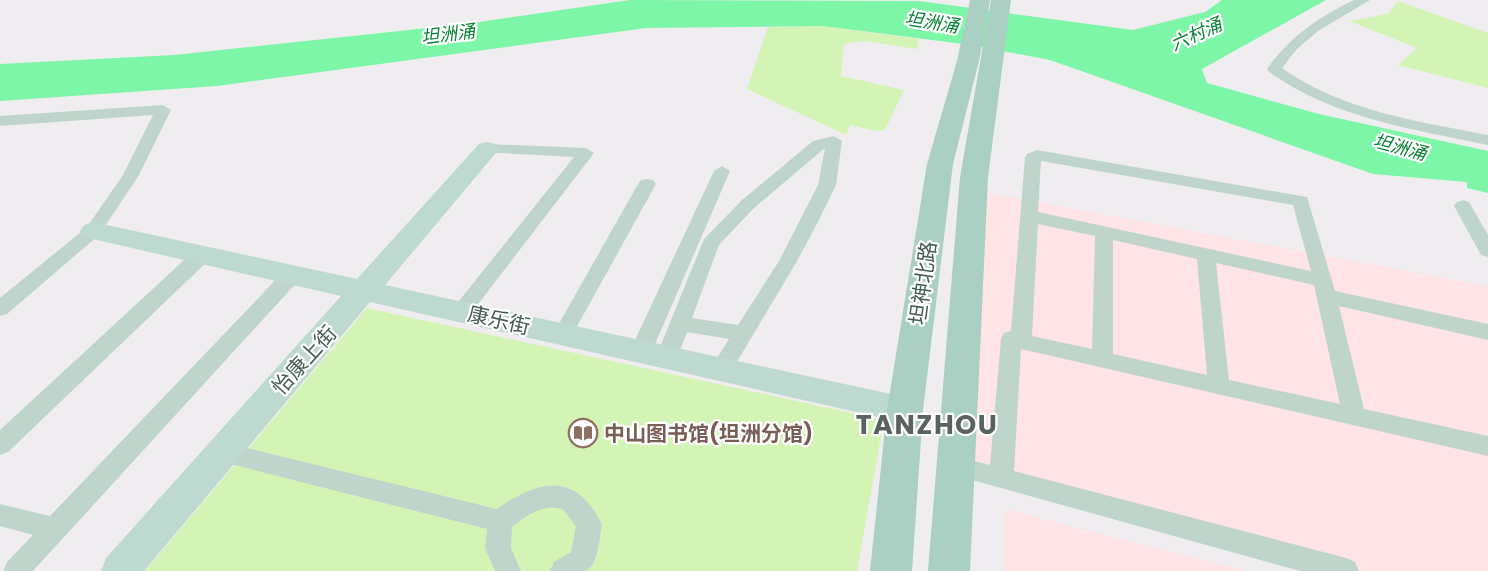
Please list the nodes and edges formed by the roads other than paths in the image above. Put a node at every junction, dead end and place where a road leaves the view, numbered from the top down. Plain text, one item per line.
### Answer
1 (980, 0) edge
2 (1001, 0) edge
3 (1364, 0) edge
4 (979, 63) junction
5 (0, 121) edge
6 (1488, 140) edge
7 (488, 149) joint
8 (722, 171) dead end
9 (647, 184) dead end
10 (1463, 206) dead end
11 (1029, 216) junction
12 (93, 231) junction
13 (1104, 233) junction
14 (1488, 251) edge
15 (202, 255) junction
16 (1206, 255) junction
17 (293, 274) junction
18 (1325, 288) junction
19 (366, 290) junction
20 (0, 309) edge
21 (462, 311) junction
22 (679, 323) junction
23 (1488, 332) edge
24 (743, 333) junction
25 (563, 334) junction
26 (1021, 341) junction
27 (654, 354) junction
28 (1102, 360) junction
29 (722, 369) junction
30 (1219, 386) junction
31 (905, 410) junction
32 (1354, 416) junction
33 (0, 445) edge
34 (1488, 446) edge
35 (222, 452) junction
36 (955, 466) junction
37 (1001, 479) junction
38 (0, 515) edge
39 (500, 521) junction
40 (54, 530) junction
41 (16, 571) edge
42 (120, 571) edge
43 (508, 571) edge
44 (563, 571) edge
45 (891, 571) edge
46 (949, 571) edge
47 (1346, 571) edge

1 - 4 main road, 坦神北路
2 - 4 main road, 坦神北路
3 - 6 street
4 - 31 main road, 坦神北路
4 - 36 main road, 坦神北路
5 - 12 street
7 - 19 street, 怡康上街
7 - 21 street
8 - 27 street
9 - 25 street
10 - 14 street
11 - 13 street
11 - 18 street
11 - 26 street
12 - 15 street, 康乐街
12 - 20 street
13 - 16 street
13 - 28 street
15 - 17 street, 康乐街
15 - 33 street
16 - 18 street
16 - 30 street
17 - 19 street, 康乐街
17 - 40 street
18 - 23 street
18 - 32 street
19 - 21 street, 康乐街
19 - 35 street, 怡康上街
21 - 25 street, 康乐街
22 - 24 street
22 - 24 street
22 - 27 street
24 - 29 street
25 - 27 street, 康乐街
26 - 28 street
26 - 37 street
27 - 29 street, 康乐街
28 - 30 street
29 - 31 street, 康乐街
30 - 32 street
31 - 45 main road, 坦神北路
32 - 34 street
35 - 39 street
35 - 42 street, 怡康上街
36 - 37 street
36 - 46 main road, 坦神北路
37 - 47 street
38 - 40 street
39 - 43 street
39 - 44 street
40 - 41 street

